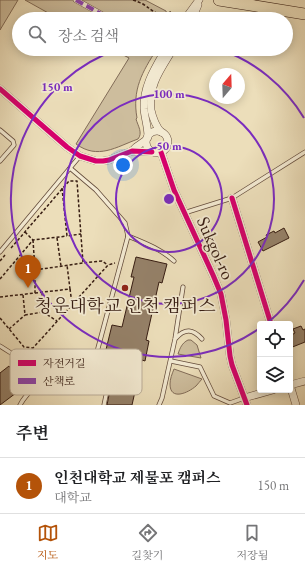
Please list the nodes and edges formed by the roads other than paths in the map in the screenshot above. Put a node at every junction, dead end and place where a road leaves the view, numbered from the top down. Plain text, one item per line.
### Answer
1 (76, 0) edge
2 (199, 0) edge
3 (220, 0) edge
4 (97, 12) edge
5 (190, 12) edge
6 (195, 12) edge
7 (293, 12) edge
8 (293, 12) edge
9 (305, 14) edge
10 (162, 56) edge
11 (170, 56) edge
12 (0, 88) edge
13 (0, 130) edge
14 (161, 132) junction
15 (147, 138) junction
16 (132, 151) junction
17 (152, 152) junction
18 (161, 152) junction
19 (305, 152) edge
20 (80, 156) junction
21 (0, 161) edge
22 (70, 168) junction
23 (232, 198) junction
24 (184, 213) junction
25 (128, 236) junction
26 (0, 252) edge
27 (174, 261) dead end
28 (183, 287) dead end
29 (270, 321) edge
30 (176, 339) junction
31 (202, 339) dead end
32 (0, 346) edge
33 (98, 349) edge
34 (10, 352) edge
35 (171, 361) junction
36 (305, 381) edge
37 (293, 384) edge
38 (266, 393) edge
39 (292, 393) edge
40 (26, 395) edge
41 (106, 395) edge
42 (245, 402) edge
43 (20, 405) edge
44 (104, 405) edge
45 (159, 405) edge
46 (296, 405) edge

1 - 4 street
2 - 5 street
2 - 6 street
3 - 7 main road
8 - 9 main road
10 - 15 street
11 - 14 street
12 - 20 street
13 - 21 lane
14 - 15 street
14 - 18 street
15 - 16 street
15 - 17 street
16 - 17 street
16 - 20 street
17 - 18 street
18 - 24 street, Sukgol-ro
19 - 23 lane
20 - 22 lane
22 - 25 lane
22 - 26 lane
23 - 24 lane
23 - 29 street
24 - 42 street, Sukgol-ro
25 - 27 lane
25 - 33 lane
28 - 30 lane
30 - 31 lane
30 - 35 lane
32 - 34 lane
35 - 42 lane
35 - 45 lane
36 - 37 street
38 - 42 street
39 - 46 street
40 - 43 lane
41 - 44 lane

